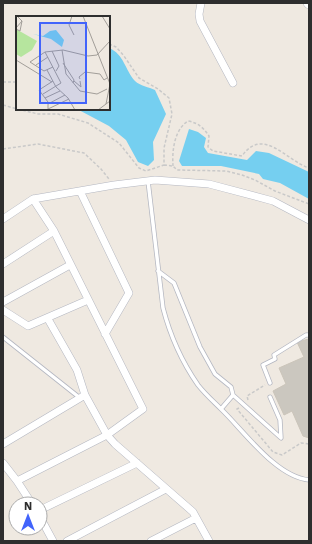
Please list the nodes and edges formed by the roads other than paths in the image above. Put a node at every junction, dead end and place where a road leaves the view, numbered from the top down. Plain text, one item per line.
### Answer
1 (201, 3) edge
2 (233, 83) dead end
3 (148, 181) junction
4 (80, 191) junction
5 (33, 199) junction
6 (3, 219) edge
7 (309, 220) edge
8 (54, 231) junction
9 (3, 264) edge
10 (70, 265) junction
11 (158, 271) junction
12 (88, 300) junction
13 (3, 302) edge
14 (3, 310) edge
15 (48, 319) junction
16 (105, 334) junction
17 (309, 335) edge
18 (3, 337) edge
19 (270, 383) dead end
20 (233, 395) junction
21 (82, 397) junction
22 (270, 397) dead end
23 (221, 409) junction
24 (107, 435) junction
25 (3, 444) edge
26 (137, 463) junction
27 (3, 464) edge
28 (309, 480) edge
29 (17, 481) junction
30 (166, 489) junction
31 (27, 496) edge
32 (48, 506) edge
33 (196, 518) junction
34 (48, 532) edge
35 (53, 541) edge
36 (67, 541) edge
37 (151, 541) edge
38 (209, 541) edge

1 - 2 street
3 - 4 street
3 - 7 street
3 - 11 lane
4 - 5 street
4 - 16 street
5 - 6 street
5 - 8 street
8 - 9 street
8 - 10 street
10 - 12 street
10 - 13 street
11 - 20 lane
11 - 23 lane
12 - 15 street
12 - 16 street
14 - 15 street
15 - 21 street
16 - 24 street
17 - 19 lane
18 - 21 lane
20 - 22 lane
20 - 23 lane
21 - 24 street
21 - 25 street
23 - 28 lane
24 - 26 street
24 - 29 street
26 - 30 street
26 - 32 street
27 - 29 street
29 - 31 street
30 - 33 street
30 - 36 street
33 - 37 street
33 - 38 street
34 - 35 street

